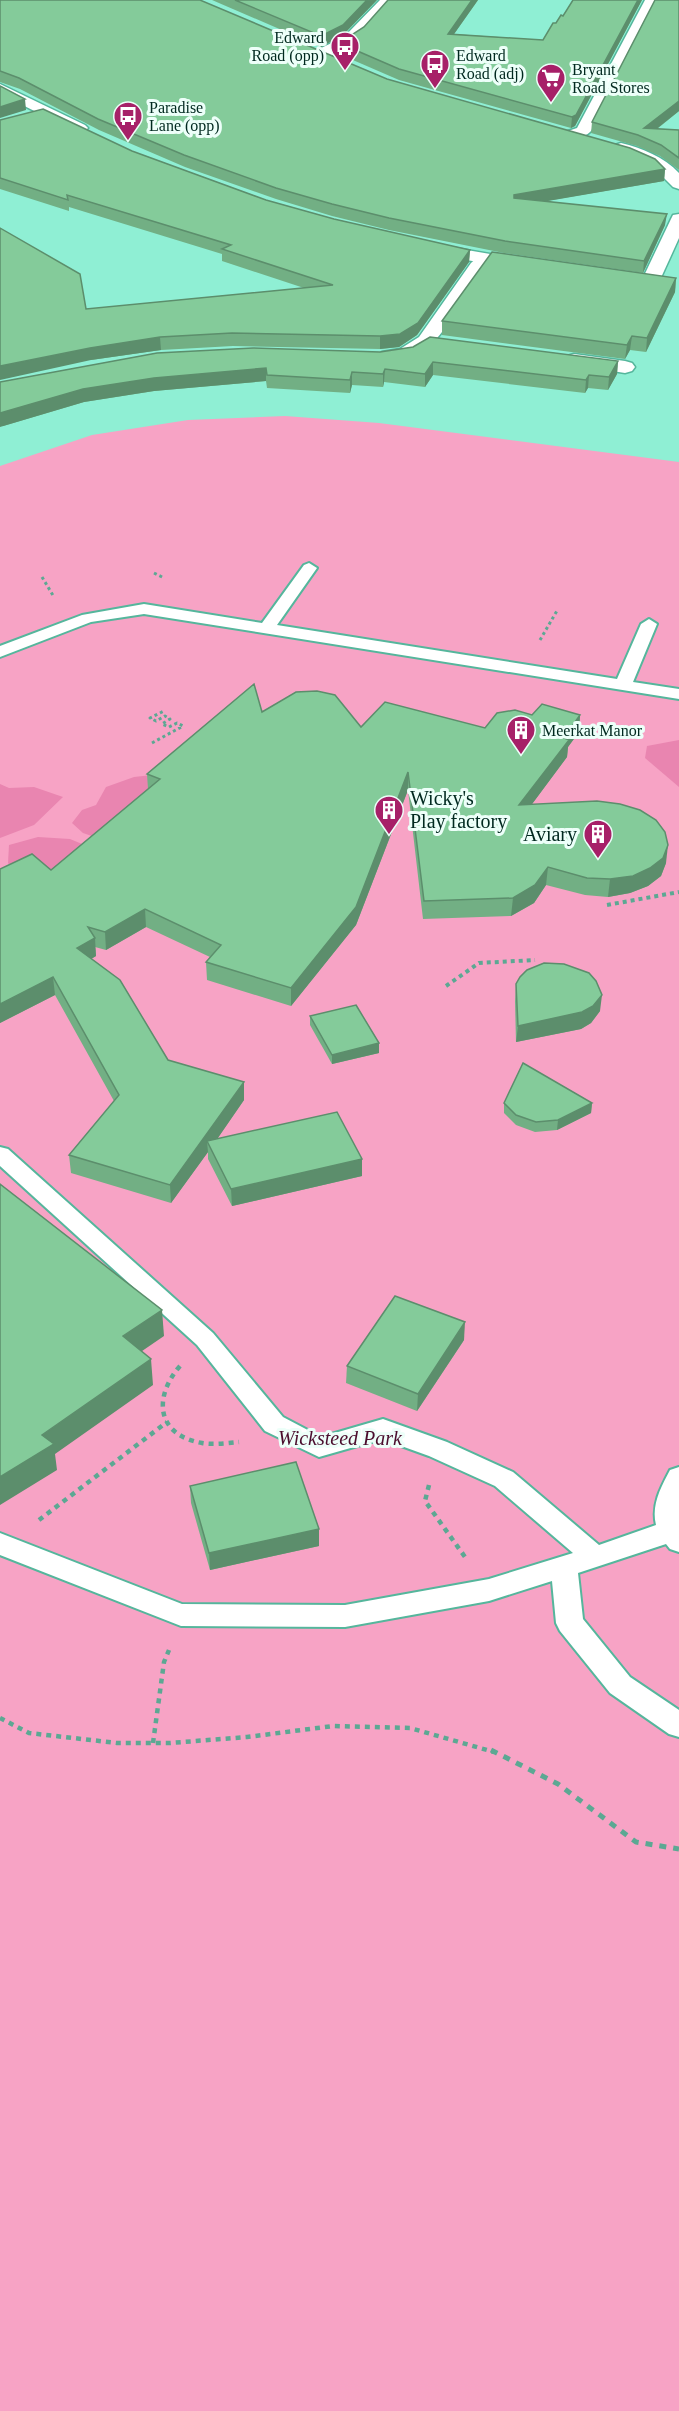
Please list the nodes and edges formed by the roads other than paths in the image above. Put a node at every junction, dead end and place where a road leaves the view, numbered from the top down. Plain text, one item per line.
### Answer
1 (387, 0) edge
2 (652, 0) edge
3 (338, 62) edge
4 (0, 88) edge
5 (47, 112) junction
6 (27, 118) edge
7 (99, 137) edge
8 (591, 140) edge
9 (610, 145) edge
10 (679, 184) edge
11 (679, 219) edge
12 (405, 243) edge
13 (486, 259) junction
14 (546, 268) edge
15 (627, 279) edge
16 (650, 282) junction
17 (669, 284) edge
18 (426, 341) junction
19 (447, 344) edge
20 (370, 357) edge
21 (554, 358) edge
22 (625, 367) edge
23 (309, 568) dead end
24 (649, 624) dead end
25 (267, 628) junction
26 (0, 652) edge
27 (623, 685) junction
28 (679, 694) edge
29 (0, 1154) edge
30 (679, 1477) edge
31 (674, 1536) edge
32 (3, 1545) edge
33 (595, 1557) junction
34 (564, 1568) junction
35 (679, 1725) edge

1 - 3 street
2 - 8 street
4 - 5 street
5 - 6 street
5 - 7 street
9 - 10 street
11 - 16 street
12 - 13 street
13 - 14 street
13 - 18 street
15 - 16 street
16 - 17 street
18 - 19 street
18 - 20 street
21 - 22 street
23 - 25 lane
24 - 27 lane
25 - 26 lane
25 - 27 lane
27 - 28 lane
29 - 33 lane
30 - 31 lane
31 - 33 lane
32 - 34 lane
33 - 34 lane
34 - 35 lane

